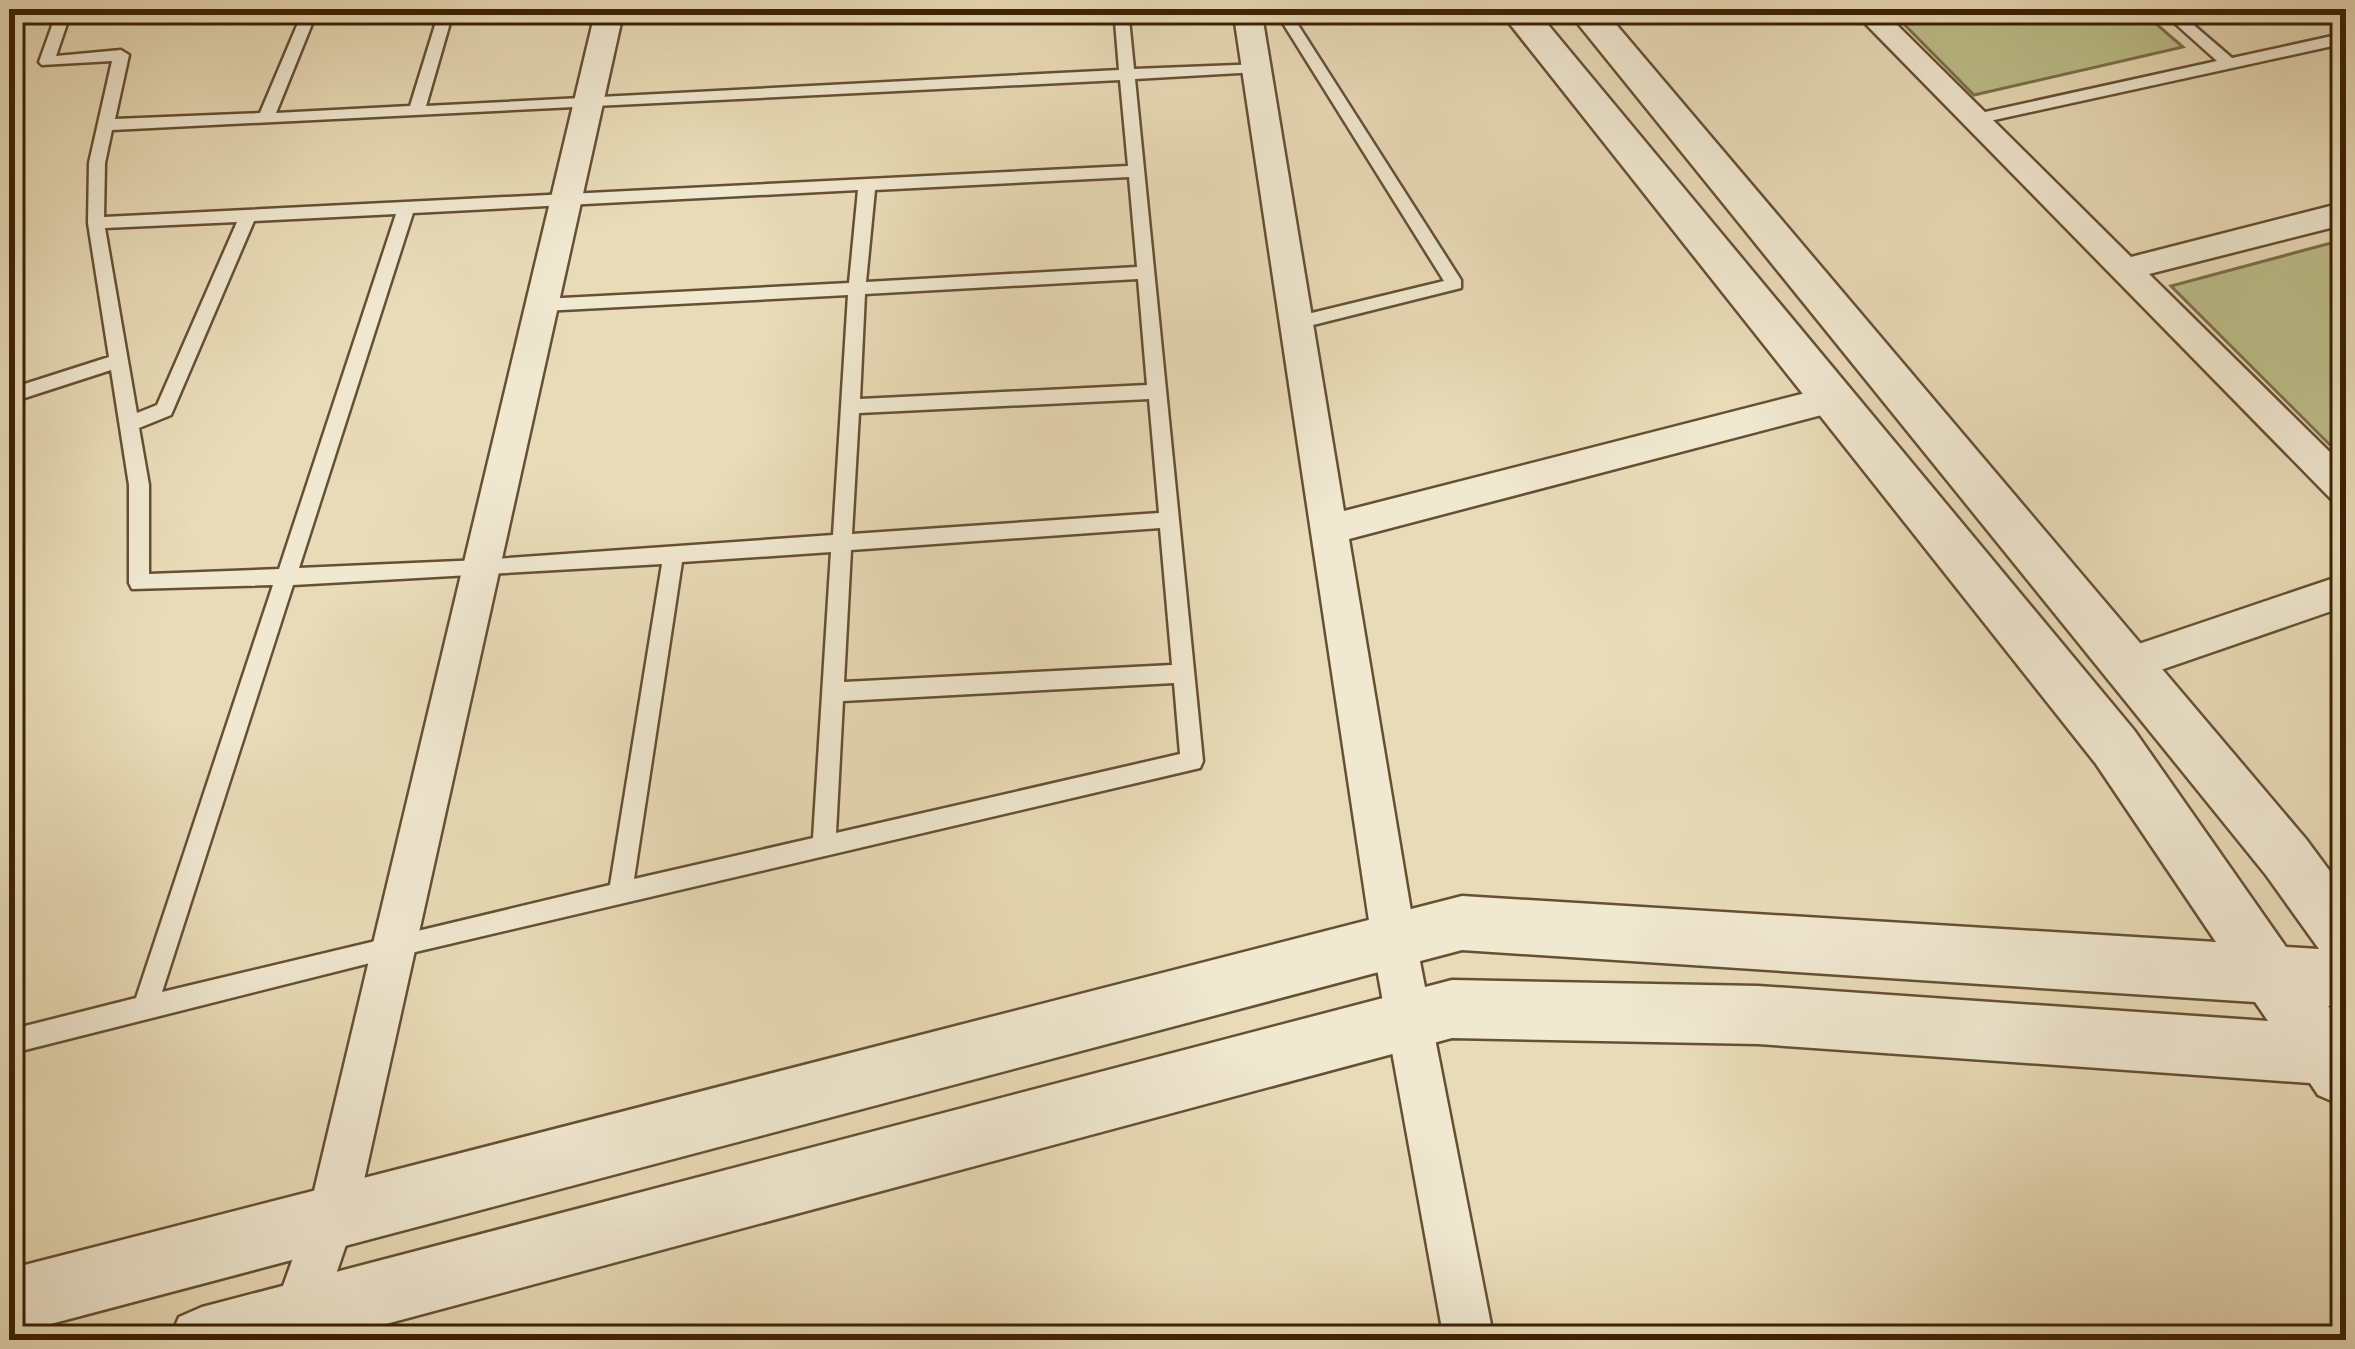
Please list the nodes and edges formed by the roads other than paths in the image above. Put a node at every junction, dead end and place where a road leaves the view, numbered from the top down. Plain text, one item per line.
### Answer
1 (65, 9) edge
2 (311, 9) edge
3 (447, 9) edge
4 (610, 9) edge
5 (1120, 9) edge
6 (1247, 9) edge
7 (1281, 9) edge
8 (1516, 9) edge
9 (1584, 9) edge
10 (1864, 9) edge
11 (2166, 9) edge
12 (2346, 38) edge
13 (2229, 64) junction
14 (1257, 67) junction
15 (1125, 74) junction
16 (589, 105) junction
17 (417, 108) junction
18 (265, 118) junction
19 (1976, 119) junction
20 (106, 125) junction
21 (1135, 171) junction
22 (867, 186) junction
23 (566, 202) junction
24 (406, 209) junction
25 (2346, 213) edge
26 (248, 216) junction
27 (96, 223) junction
28 (2127, 269) junction
29 (1144, 273) junction
30 (856, 288) junction
31 (542, 304) junction
32 (1297, 323) junction
33 (118, 361) junction
34 (1156, 392) junction
35 (9, 397) edge
36 (1833, 399) junction
37 (850, 406) junction
38 (129, 424) junction
39 (2346, 491) edge
40 (1169, 520) junction
41 (1329, 530) junction
42 (842, 542) junction
43 (673, 555) junction
44 (482, 568) junction
45 (288, 576) junction
46 (2346, 590) edge
47 (2126, 665) junction
48 (1184, 673) junction
49 (833, 692) junction
50 (824, 846) junction
51 (620, 894) junction
52 (2346, 939) edge
53 (1394, 941) junction
54 (394, 946) junction
55 (2270, 974) junction
56 (2346, 979) edge
57 (145, 1008) junction
58 (1409, 1020) junction
59 (9, 1042) edge
60 (2339, 1065) edge
61 (332, 1216) junction
62 (9, 1302) edge
63 (298, 1314) junction
64 (202, 1340) edge
65 (1469, 1340) edge

1 - 20 lane
2 - 18 lane
3 - 17 lane
4 - 16 street
5 - 15 lane
6 - 14 street
7 - 32 lane
8 - 36 street
9 - 47 street
10 - 19 street
11 - 13 lane
12 - 13 lane
13 - 19 lane
14 - 15 lane
14 - 32 street
15 - 16 lane
15 - 21 lane
16 - 17 lane
16 - 23 street
17 - 18 lane
18 - 20 lane
19 - 28 street
20 - 27 lane
21 - 22 lane
21 - 29 lane
22 - 23 lane
22 - 30 lane
23 - 24 lane
23 - 31 street
24 - 26 lane
24 - 45 lane
25 - 28 street
26 - 27 lane
26 - 38 lane
27 - 33 lane
28 - 39 street
29 - 30 lane
29 - 34 lane
30 - 31 lane
30 - 37 lane
31 - 44 street
32 - 41 street
33 - 35 lane
33 - 38 lane
34 - 37 lane
34 - 40 lane
36 - 41 street
36 - 55 street
37 - 42 lane
38 - 45 lane
40 - 42 lane
40 - 48 lane
41 - 53 street
42 - 43 lane
42 - 49 lane
43 - 44 lane
43 - 51 lane
44 - 45 lane
44 - 54 street
45 - 57 lane
46 - 47 street
47 - 52 street
48 - 49 lane
48 - 50 lane
49 - 50 lane
50 - 51 lane
51 - 54 lane
53 - 55 street
53 - 58 street
53 - 61 street
54 - 57 lane
54 - 61 street
55 - 56 street
55 - 60 street
57 - 59 lane
58 - 60 street
58 - 63 street
58 - 65 street
61 - 62 street
61 - 63 street
63 - 64 street

